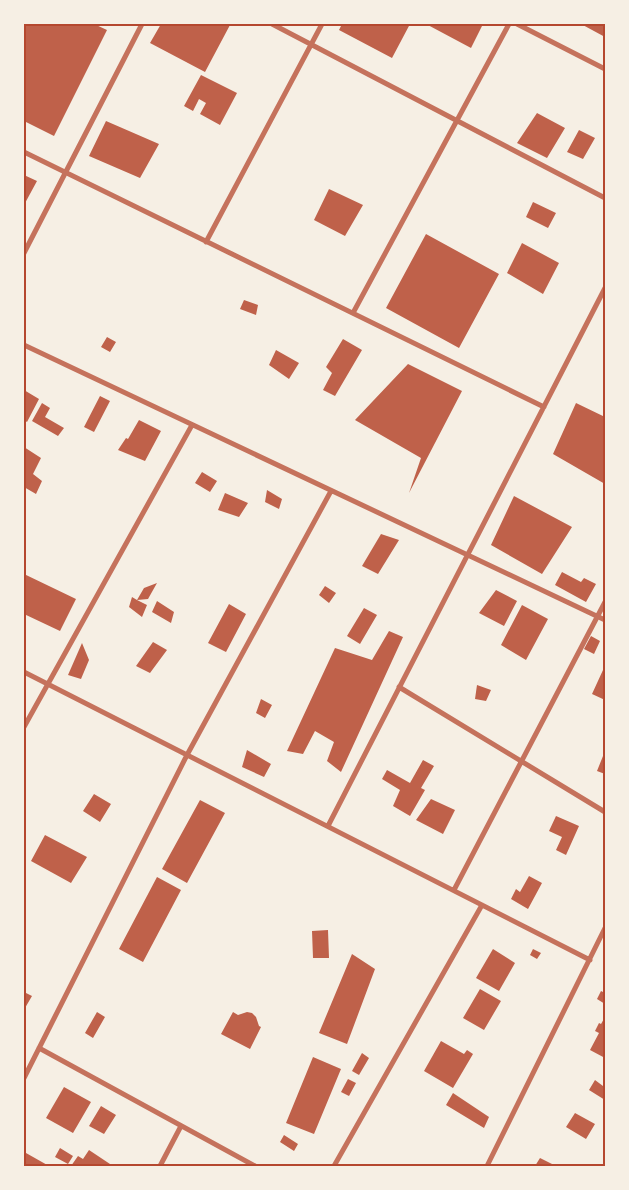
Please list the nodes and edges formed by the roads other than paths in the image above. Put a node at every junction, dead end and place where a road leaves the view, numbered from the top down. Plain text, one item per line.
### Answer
1 (142, 24) edge
2 (272, 24) edge
3 (322, 24) edge
4 (509, 24) edge
5 (517, 24) edge
6 (311, 44) junction
7 (605, 70) edge
8 (457, 120) junction
9 (24, 152) edge
10 (65, 172) junction
11 (605, 198) edge
12 (206, 242) junction
13 (24, 253) edge
14 (605, 288) edge
15 (353, 313) junction
16 (24, 345) edge
17 (544, 406) junction
18 (192, 425) junction
19 (331, 491) junction
20 (468, 555) junction
21 (605, 602) edge
22 (598, 616) junction
23 (605, 620) edge
24 (24, 672) edge
25 (48, 684) junction
26 (400, 687) junction
27 (24, 727) edge
28 (187, 755) junction
29 (522, 762) junction
30 (605, 812) edge
31 (328, 826) junction
32 (454, 890) junction
33 (482, 905) junction
34 (605, 928) edge
35 (590, 960) junction
36 (39, 1048) junction
37 (24, 1078) edge
38 (181, 1126) junction
39 (160, 1166) edge
40 (255, 1166) edge
41 (334, 1166) edge
42 (487, 1166) edge

1 - 10 street
2 - 6 street
3 - 6 street
4 - 8 street
5 - 7 street
6 - 8 street
6 - 12 street
8 - 11 street
8 - 15 street
9 - 10 street
10 - 12 street
10 - 13 street
12 - 15 street
14 - 17 street
15 - 17 street
16 - 18 street
17 - 20 street
18 - 19 street
18 - 25 street
19 - 20 street
19 - 28 street
20 - 22 street
20 - 26 street
21 - 22 street
22 - 23 street
22 - 29 street
24 - 25 street
25 - 27 street
25 - 28 street
26 - 29 street
26 - 31 street
28 - 31 street
28 - 36 street
29 - 30 street
29 - 32 street
31 - 32 street
32 - 33 street
33 - 35 street
33 - 41 street
34 - 35 street
35 - 42 street
36 - 37 street
36 - 38 street
38 - 39 street
38 - 40 street

